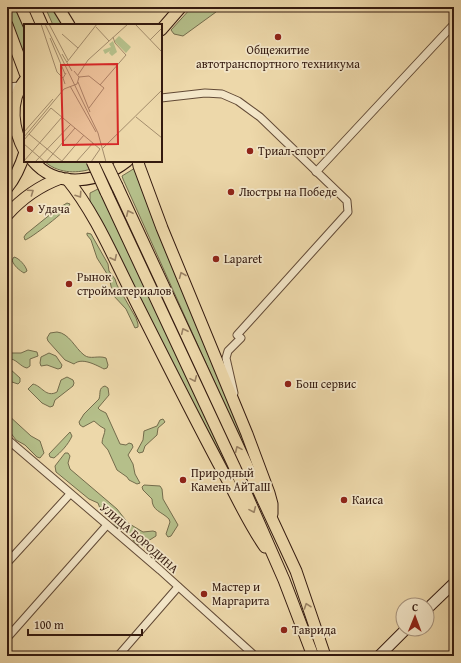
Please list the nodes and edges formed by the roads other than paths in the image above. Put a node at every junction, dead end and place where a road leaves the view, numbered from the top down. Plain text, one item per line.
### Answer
1 (21, 7) edge
2 (34, 7) edge
3 (58, 7) edge
4 (181, 7) edge
5 (30, 24) edge
6 (42, 24) edge
7 (68, 24) edge
8 (454, 24) edge
9 (7, 25) edge
10 (162, 29) edge
11 (24, 70) edge
12 (22, 84) edge
13 (7, 88) edge
14 (162, 98) edge
15 (10, 108) edge
16 (24, 150) edge
17 (24, 155) edge
18 (34, 162) edge
19 (92, 162) edge
20 (105, 162) edge
21 (125, 162) edge
22 (138, 162) edge
23 (316, 172) junction
24 (64, 179) junction
25 (7, 188) edge
26 (7, 215) edge
27 (240, 415) junction
28 (7, 439) edge
29 (70, 494) junction
30 (272, 520) junction
31 (107, 525) junction
32 (7, 563) edge
33 (277, 564) junction
34 (454, 583) edge
35 (178, 587) junction
36 (435, 601) edge
37 (398, 637) edge
38 (7, 638) edge
39 (247, 654) edge
40 (118, 656) edge
41 (255, 656) edge
42 (313, 656) edge
43 (325, 656) edge
44 (379, 656) edge

1 - 5 main road
2 - 6 main road
3 - 7 main road
4 - 10 main road
8 - 23 street
9 - 11 main road
12 - 13 street
12 - 15 main road
14 - 23 street
15 - 16 main road
17 - 25 main road
18 - 24 main road
19 -> 33 main road, bridge
30 -> 20 main road, bridge
21 - 24 main road
27 -> 22 main road
23 - 27 street
26 -> 24 main road
24 -> 33 main road
27 - 30 main road
28 - 29 street, УЛИЦА БОРОДИНА
29 - 31 street, УЛИЦА БОРОДИНА
29 - 32 street
43 -> 30 main road
31 - 35 street, УЛИЦА БОРОДИНА
31 - 38 street
33 - 42 main road
34 - 36 main road
35 - 39 street, УЛИЦА БОРОДИНА
35 - 40 street
37 - 44 main road
39 - 41 street, УЛИЦА БОРОДИНА

